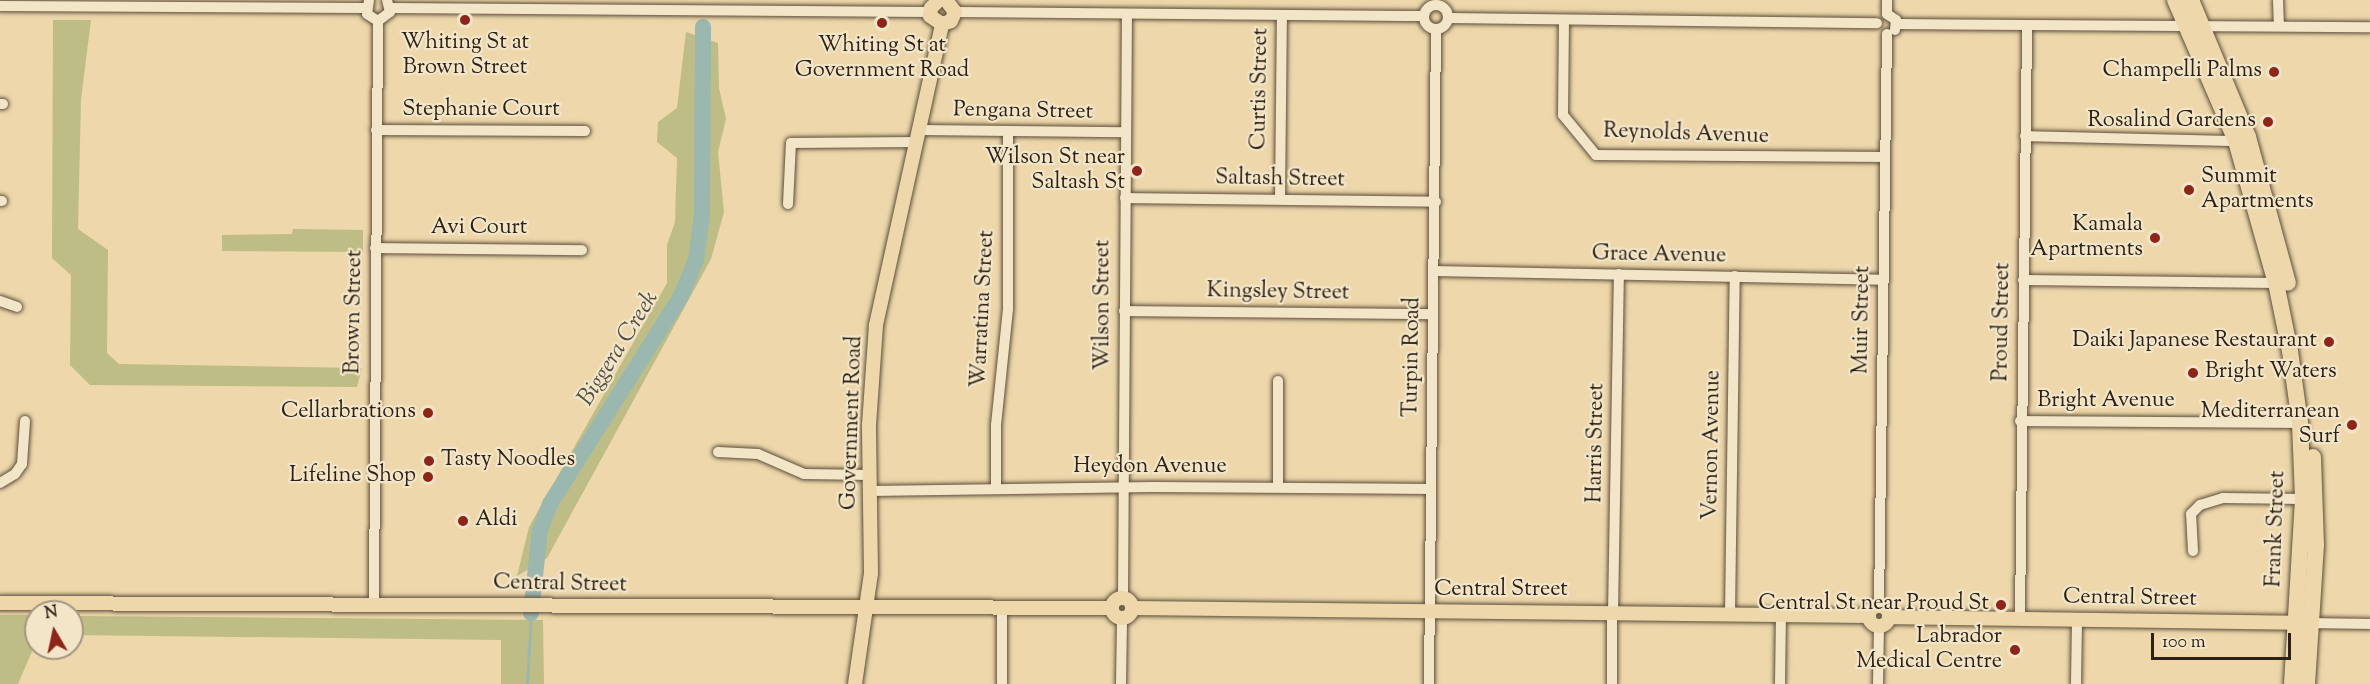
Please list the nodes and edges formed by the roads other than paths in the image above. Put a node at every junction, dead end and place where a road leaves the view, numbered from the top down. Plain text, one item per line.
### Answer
1 (939, 0) edge
2 (946, 0) edge
3 (1887, 0) edge
4 (2175, 0) edge
5 (2191, 0) edge
6 (2278, 0) edge
7 (24, 3) edge
8 (143, 3) edge
9 (1437, 3) edge
10 (367, 4) edge
11 (389, 4) edge
12 (498, 5) edge
13 (615, 5) edge
14 (0, 6) edge
15 (930, 12) junction
16 (955, 12) junction
17 (1127, 14) junction
18 (1887, 14) junction
19 (1282, 16) junction
20 (1424, 16) junction
21 (1448, 18) junction
22 (1564, 20) junction
23 (378, 21) junction
24 (1877, 23) junction
25 (942, 24) junction
26 (1897, 24) junction
27 (2279, 25) junction
28 (2027, 26) junction
29 (2193, 26) junction
30 (2370, 27) edge
31 (1436, 30) junction
32 (1887, 34) junction
33 (376, 130) junction
34 (585, 131) dead end
35 (1008, 132) junction
36 (1125, 132) junction
37 (919, 136) junction
38 (2025, 136) junction
39 (2236, 141) junction
40 (1885, 157) junction
41 (1125, 198) junction
42 (1280, 199) junction
43 (1436, 202) junction
44 (788, 204) dead end
45 (375, 248) junction
46 (582, 250) dead end
47 (1433, 271) junction
48 (1619, 274) junction
49 (1735, 276) junction
50 (1883, 280) junction
51 (2023, 280) junction
52 (2276, 283) junction
53 (0, 301) edge
54 (17, 307) dead end
55 (1124, 311) junction
56 (1433, 314) junction
57 (1278, 381) dead end
58 (25, 421) dead end
59 (2020, 422) junction
60 (2300, 423) junction
61 (718, 452) dead end
62 (870, 475) junction
63 (0, 483) edge
64 (1278, 487) junction
65 (1123, 488) junction
66 (996, 489) junction
67 (1431, 489) junction
68 (870, 491) junction
69 (2303, 499) junction
70 (2193, 551) dead end
71 (1123, 597) junction
72 (3, 602) edge
73 (374, 605) junction
74 (868, 608) junction
75 (1112, 608) junction
76 (1133, 608) junction
77 (1002, 610) junction
78 (1874, 611) junction
79 (1428, 612) junction
80 (1613, 613) junction
81 (1730, 614) junction
82 (1781, 615) junction
83 (1122, 618) junction
84 (2020, 618) junction
85 (2077, 620) junction
86 (1884, 621) junction
87 (2303, 623) junction
88 (2370, 624) edge
89 (855, 684) edge
90 (1002, 684) edge
91 (1121, 684) edge
92 (1429, 684) edge
93 (1612, 684) edge
94 (1780, 684) edge
95 (1878, 684) edge
96 (2076, 684) edge
97 (2292, 684) edge
98 (2307, 684) edge

1 - 15 main road
2 - 16 main road
3 - 18 street
4 - 29 highway, Frank Street
5 - 29 highway, Frank Street
6 - 27 street
7 - 8 street
7 - 14 street
8 - 10 street
9 - 20 street
9 - 21 street
10 - 23 street
11 - 12 street
11 - 23 street
12 - 13 street
13 - 15 street
15 - 25 main road
16 - 17 street
16 - 25 main road
17 - 19 street
17 - 36 street, Wilson Street
18 - 24 street
18 - 26 street
19 - 20 street
19 - 42 street, Curtis Street
20 - 31 street
21 - 22 street
21 - 31 street
22 - 24 street
22 - 40 street, Reynolds Avenue
23 - 33 street, Brown Street
24 - 32 street
25 - 37 main road, Government Road
26 - 28 street
26 - 32 street
27 - 29 street
27 - 30 street
28 - 29 street
28 - 38 street, Proud Street
29 - 39 highway, Frank Street
29 - 87 highway, Frank Street
31 - 43 street, Turpin Road
32 - 40 street, Muir Street
33 - 34 street, Stephanie Court
33 - 45 street, Brown Street
35 - 36 street, Pengana Street
35 - 37 street, Pengana Street
35 - 66 street, Warratina Street
36 - 41 street, Wilson Street
37 - 44 street, Pengana Street
37 - 62 main road, Government Road
38 - 39 street
38 - 51 street, Proud Street
39 - 52 highway, Frank Street
40 - 50 street, Muir Street
41 - 42 street, Saltash Street
41 - 55 street, Wilson Street
42 - 43 street, Saltash Street
43 - 47 street, Turpin Road
45 - 46 street, Avi Court
45 - 73 street, Brown Street
47 - 48 street, Grace Avenue
47 - 56 street, Turpin Road
48 - 49 street, Grace Avenue
48 - 80 street, Harris Street
49 - 50 street, Grace Avenue
49 - 81 street, Vernon Avenue
50 - 78 street, Muir Street
51 - 52 street
51 - 59 street, Proud Street
52 - 60 highway, Frank Street
53 - 54 street
55 - 56 street, Kingsley Street
55 - 65 street, Wilson Street
56 - 67 street, Turpin Road
57 - 64 street
58 - 63 street
59 - 60 street, Bright Avenue
59 - 84 street, Proud Street
60 - 69 highway, Frank Street
61 - 62 street
62 - 68 main road, Government Road
64 - 65 street, Heydon Avenue
64 - 67 street, Heydon Avenue
65 - 66 street, Heydon Avenue
65 - 71 street, Wilson Street
66 - 68 street, Heydon Avenue
67 - 79 street, Turpin Road
68 - 74 main road, Government Road
69 - 70 street
69 - 87 highway, Frank Street
71 - 75 main road
71 - 76 main road
72 - 73 main road, Central Street
73 - 74 main road, Central Street
74 - 77 main road, Central Street
74 - 89 main road, Government Road
75 - 77 main road, Central Street
75 - 83 main road
76 - 79 main road, Central Street
76 - 83 main road
77 - 90 street
78 - 82 main road, Central Street
78 - 86 main road
79 - 80 main road, Central Street
79 - 92 street, Turpin Road
80 - 81 main road, Central Street
80 - 93 street, Harris Street
81 - 82 main road, Central Street
82 - 94 street
83 - 91 street
84 - 85 main road, Central Street
84 - 86 main road, Central Street
85 - 87 main road, Central Street
85 - 96 street
86 - 95 street
87 - 88 street, Central Street
87 - 97 highway, Frank Street
87 - 98 highway, Frank Street

